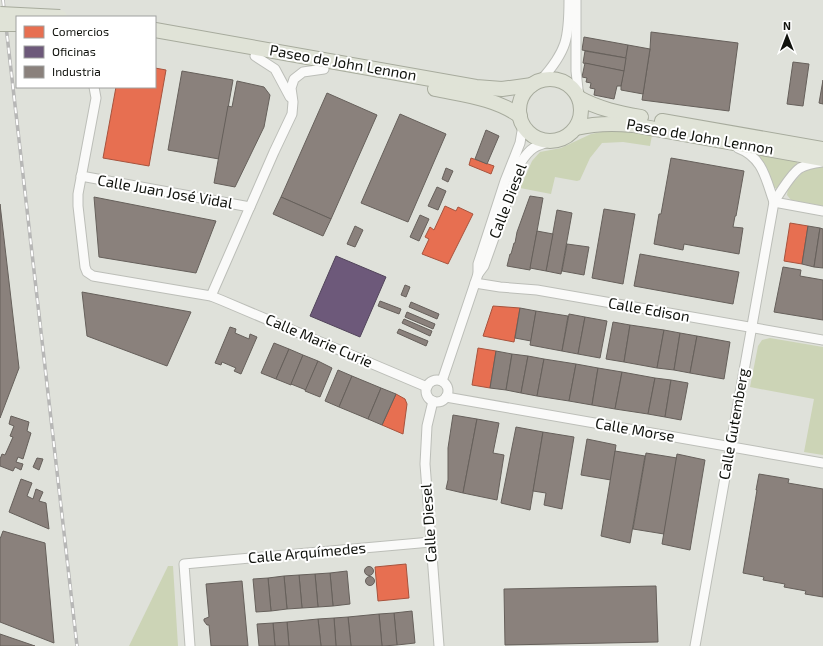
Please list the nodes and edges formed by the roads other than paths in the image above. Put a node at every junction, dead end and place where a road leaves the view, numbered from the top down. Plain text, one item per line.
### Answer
1 (569, 0) edge
2 (576, 0) edge
3 (0, 14) edge
4 (40, 16) edge
5 (0, 24) edge
6 (16, 24) edge
7 (156, 31) edge
8 (164, 38) edge
9 (255, 56) junction
10 (324, 69) junction
11 (537, 83) junction
12 (94, 88) edge
13 (579, 98) junction
14 (293, 102) junction
15 (521, 121) junction
16 (576, 128) junction
17 (552, 141) junction
18 (722, 142) junction
19 (823, 149) edge
20 (823, 160) edge
21 (81, 176) junction
22 (774, 202) junction
23 (250, 207) junction
24 (823, 211) edge
25 (477, 278) junction
26 (211, 296) junction
27 (751, 327) junction
28 (823, 340) edge
29 (442, 381) junction
30 (427, 387) junction
31 (446, 397) junction
32 (433, 401) junction
33 (730, 447) junction
34 (823, 463) edge
35 (431, 542) junction
36 (190, 646) edge
37 (439, 646) edge
38 (695, 646) edge

1 - 11 street
2 - 13 street
3 - 4 highway, bridge
5 - 6 highway, bridge
7 - 8 highway, Paseo de John Lennon
8 - 9 highway, Paseo de John Lennon
8 - 11 highway, Paseo de John Lennon
9 - 10 highway, Paseo de John Lennon
9 - 14 street
10 - 14 street
10 - 15 highway, Paseo de John Lennon
11 - 13 highway
11 - 15 highway
12 - 21 street
13 - 16 highway
13 - 19 highway, Paseo de John Lennon
14 - 23 street
15 - 17 highway
15 - 25 street, Calle Diesel
16 - 17 highway
16 - 18 highway, Paseo de John Lennon
17 - 25 street, Calle Diesel
18 - 20 highway, Paseo de John Lennon
18 - 22 street
20 - 22 street
21 - 23 street, Calle Juan José Vidal
21 - 26 street, Calle Marie Curie
22 - 24 street
22 - 27 street, Calle Gutemberg
23 - 26 street
25 - 27 street, Calle Edison
25 - 29 street, Calle Diesel
26 - 30 street, Calle Marie Curie
27 - 28 street, Calle Edison
27 - 33 street, Calle Gutemberg
29 - 30 street
29 - 31 street
30 - 32 street
31 - 32 street
31 - 33 street, Calle Morse
32 - 35 street, Calle Diesel
33 - 34 street, Calle Morse
33 - 38 street, Calle Gutemberg
35 - 36 street, Calle Arquímedes
35 - 37 street, Calle Diesel

